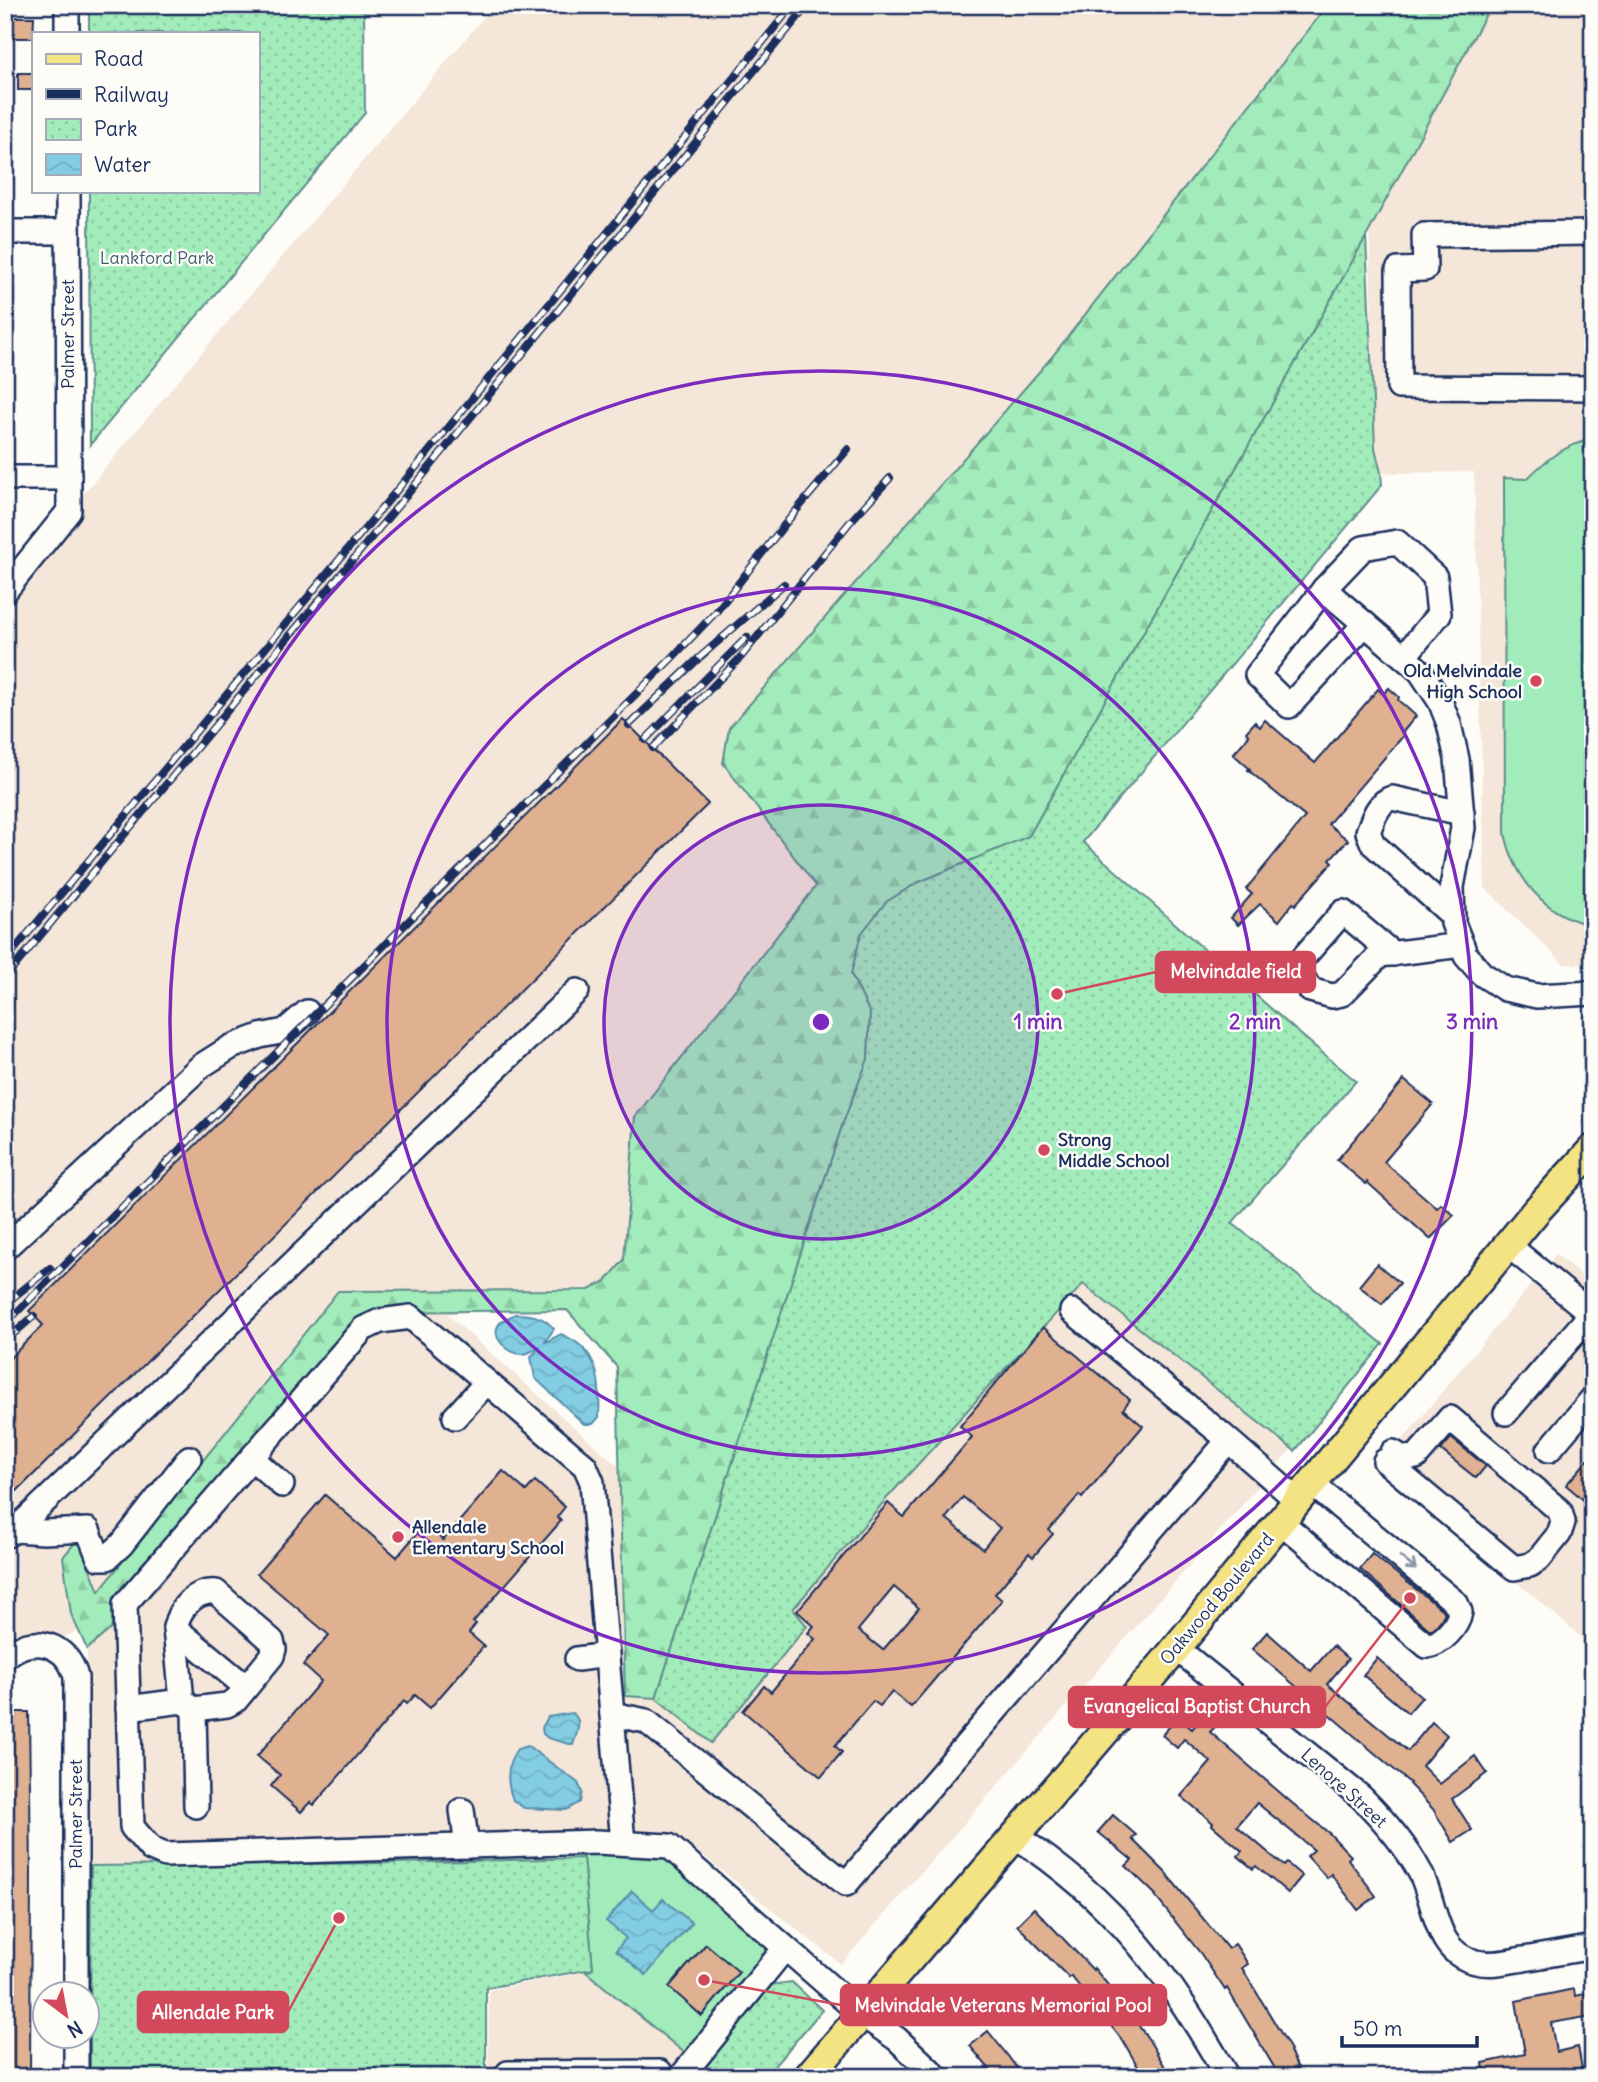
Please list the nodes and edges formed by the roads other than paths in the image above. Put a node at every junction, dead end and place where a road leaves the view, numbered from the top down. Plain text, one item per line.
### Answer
1 (67, 5) edge
2 (67, 32) edge
3 (68, 192) edge
4 (5, 232) edge
5 (68, 232) junction
6 (1593, 233) edge
7 (1593, 388) edge
8 (5, 478) edge
9 (69, 478) junction
10 (1324, 589) junction
11 (5, 591) edge
12 (1365, 624) junction
13 (1405, 657) junction
14 (1462, 813) junction
15 (1453, 916) junction
16 (1462, 945) junction
17 (1393, 954) dead end
18 (577, 990) dead end
19 (1593, 993) edge
20 (307, 1012) dead end
21 (1593, 1149) edge
22 (1508, 1245) junction
23 (5, 1248) edge
24 (1072, 1311) dead end
25 (1592, 1315) edge
26 (487, 1382) junction
27 (1593, 1398) edge
28 (1506, 1413) dead end
29 (455, 1417) dead end
30 (1228, 1441) junction
31 (1549, 1450) dead end
32 (1389, 1457) joint
33 (189, 1458) dead end
34 (252, 1458) junction
35 (282, 1485) dead end
36 (1297, 1502) junction
37 (10, 1533) edge
38 (175, 1628) junction
39 (1176, 1648) junction
40 (607, 1655) junction
41 (5, 1657) edge
42 (577, 1659) dead end
43 (246, 1687) junction
44 (188, 1705) junction
45 (128, 1708) junction
46 (612, 1714) junction
47 (196, 1806) dead end
48 (462, 1810) dead end
49 (1015, 1836) junction
50 (623, 1843) junction
51 (467, 1846) junction
52 (1593, 1947) edge
53 (785, 1948) junction
54 (76, 1980) edge
55 (861, 2014) junction
56 (76, 2050) edge
57 (508, 2073) dead end
58 (670, 2074) edge
59 (76, 2077) edge
60 (808, 2077) edge
61 (937, 2077) edge
62 (1227, 2077) edge

1 - 2 street
3 - 5 street, Palmer Street
4 - 5 street
5 - 9 street, Palmer Street
6 - 7 street
8 - 9 street
9 - 11 street, Palmer Street
10 - 12 street
10 - 12 street
10 - 13 street
12 - 13 street
13 - 14 street
14 - 15 street
14 - 15 street
15 - 16 street
16 - 17 street
16 - 19 street
18 - 37 street
20 - 23 street
21 - 22 main road, Oakwood Boulevard
22 - 25 street
22 - 36 main road, Oakwood Boulevard
24 - 30 street
25 - 28 street
26 - 29 street
26 - 34 street
26 - 40 street
27 - 31 street
30 - 36 street
30 - 46 street
32 - 32 street
33 - 37 street
34 - 35 street
34 - 45 street
36 -> 36 street
36 - 39 main road, Oakwood Boulevard
38 - 43 street
38 - 43 street
38 - 44 street
39 - 49 main road, Oakwood Boulevard
39 - 52 street, Lenore Street
40 - 42 street
40 - 46 street
41 - 54 street, Palmer Street
43 - 44 street
44 - 45 street
44 - 47 street
45 - 51 street
46 - 50 street
48 - 51 street
49 - 55 main road, Oakwood Boulevard
49 - 62 street
50 - 51 street
50 - 53 street
53 - 55 street
53 - 58 street
55 - 60 main road, Oakwood Boulevard
55 - 61 street
56 - 59 street
57 - 58 street

